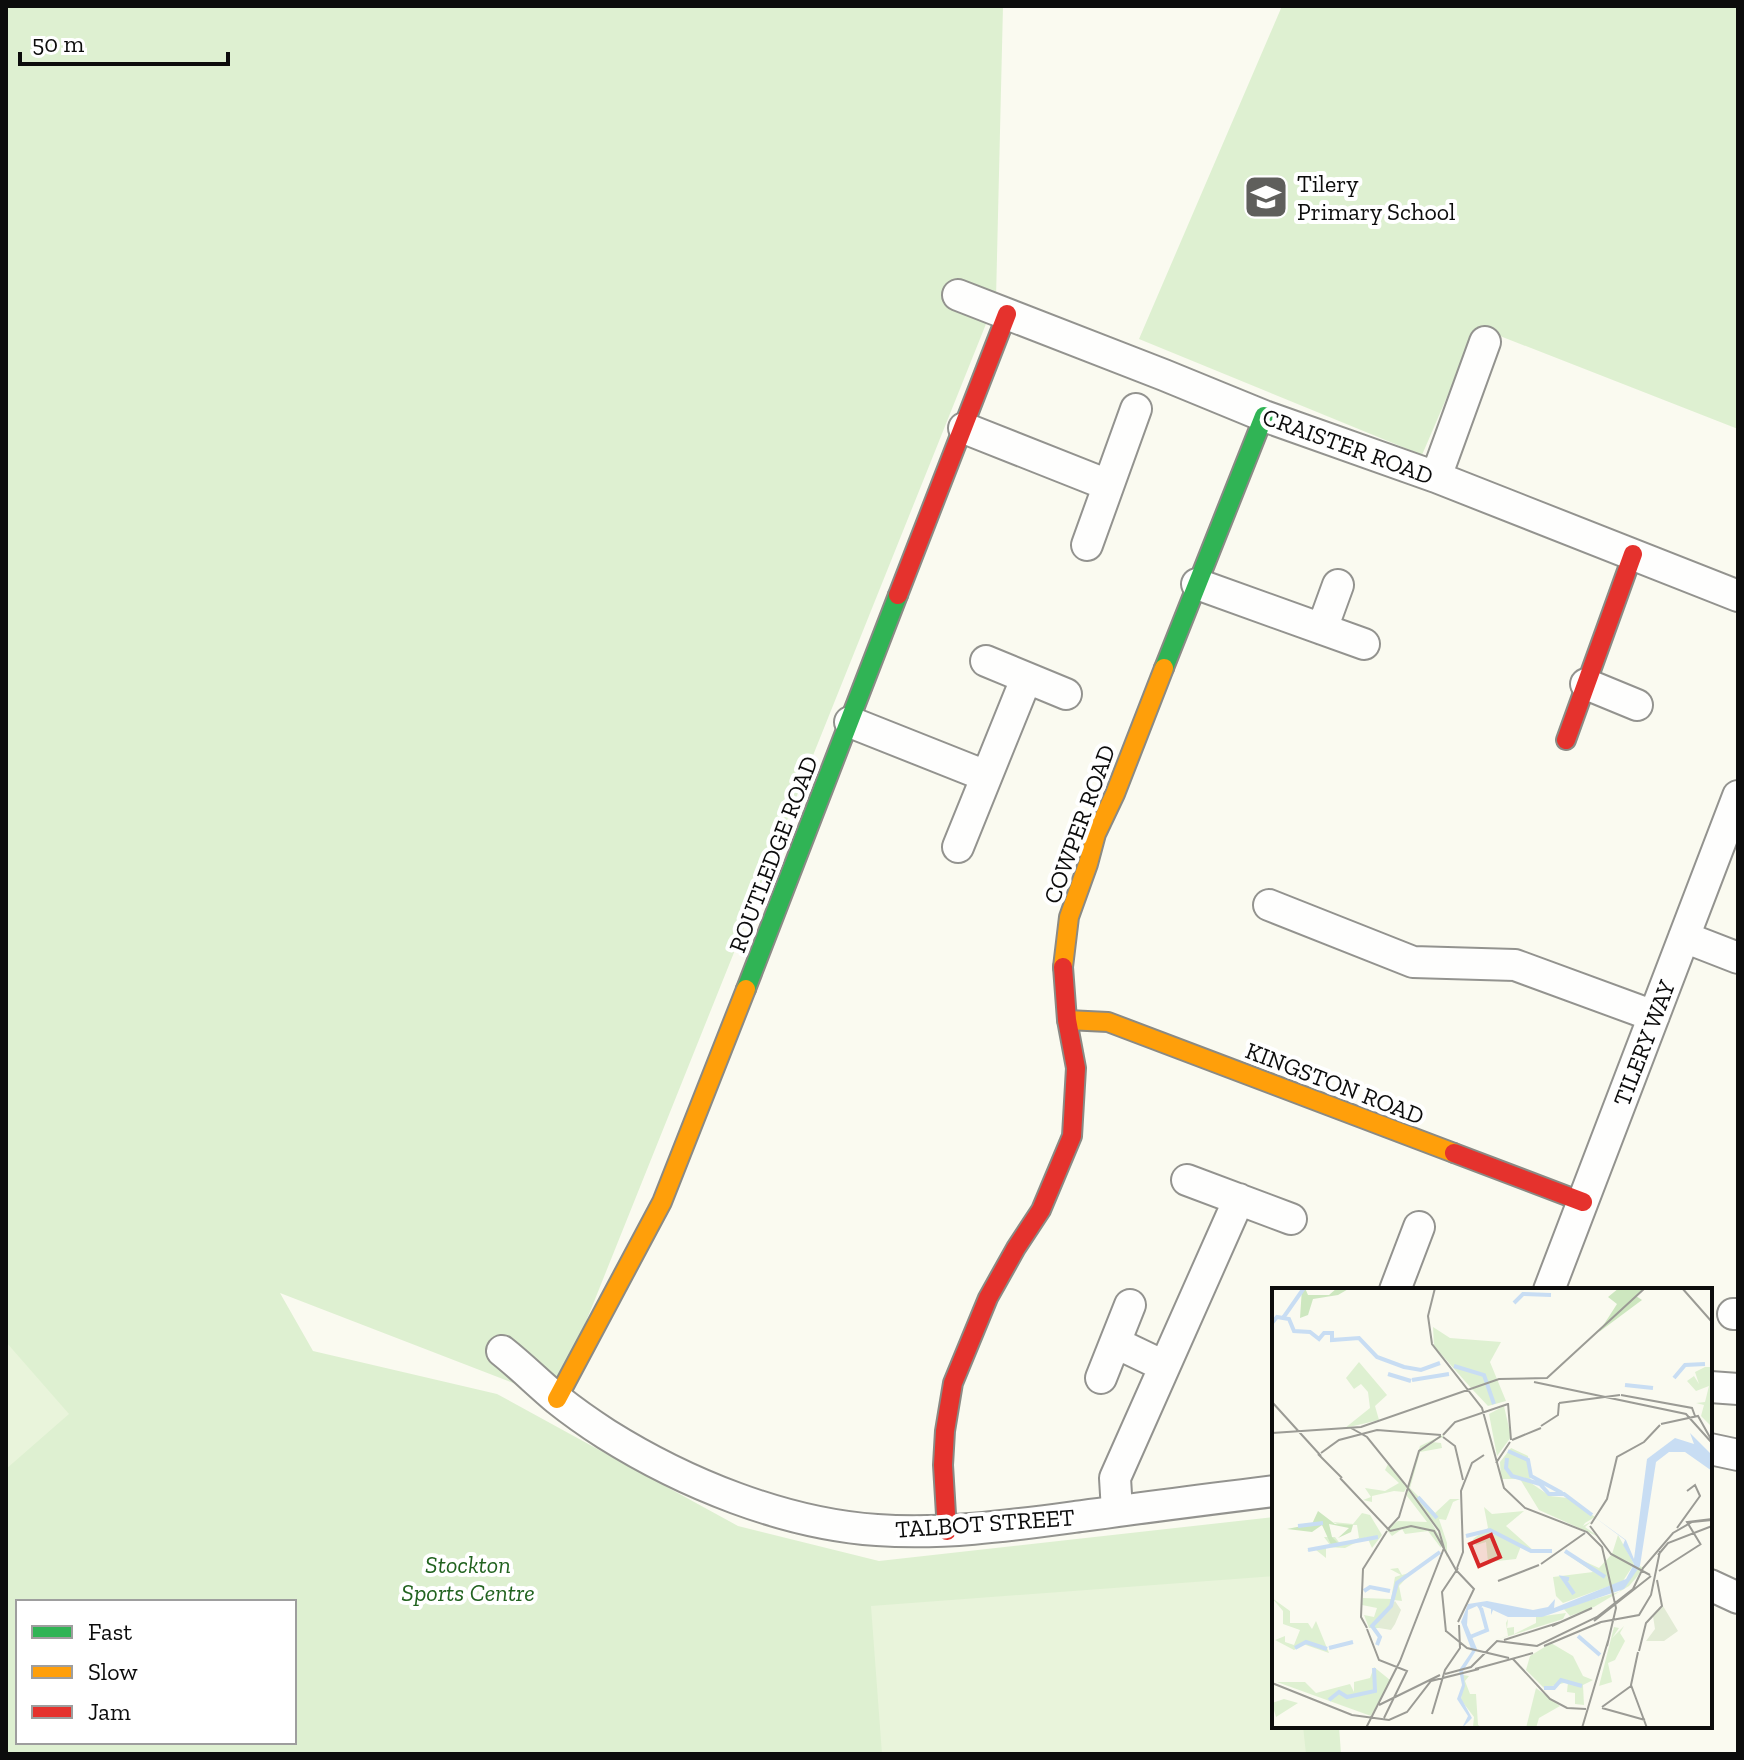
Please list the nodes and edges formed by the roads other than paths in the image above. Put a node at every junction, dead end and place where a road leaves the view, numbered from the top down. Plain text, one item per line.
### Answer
1 (958, 295) dead end
2 (1007, 314) junction
3 (1485, 342) dead end
4 (1136, 409) dead end
5 (1264, 416) junction
6 (964, 428) junction
7 (1436, 477) junction
8 (1108, 485) junction
9 (1087, 545) dead end
10 (1633, 554) junction
11 (1197, 584) junction
12 (1338, 585) dead end
13 (1738, 596) edge
14 (1322, 629) junction
15 (1364, 644) dead end
16 (986, 661) dead end
17 (1026, 679) junction
18 (1586, 684) junction
19 (1066, 694) dead end
20 (1637, 705) dead end
21 (850, 722) junction
22 (1566, 740) dead end
23 (986, 776) junction
24 (1738, 796) edge
25 (1732, 828) edge
26 (958, 847) dead end
27 (1269, 905) dead end
28 (1684, 937) junction
29 (1738, 958) edge
30 (1654, 1016) junction
31 (1067, 1020) junction
32 (1187, 1180) dead end
33 (1239, 1199) junction
34 (1583, 1202) junction
35 (1291, 1219) dead end
36 (1419, 1227) dead end
37 (1396, 1288) edge
38 (1550, 1288) edge
39 (1130, 1305) dead end
40 (1116, 1343) junction
41 (502, 1351) dead end
42 (1164, 1366) junction
43 (1101, 1378) dead end
44 (1712, 1387) edge
45 (1738, 1389) edge
46 (557, 1399) junction
47 (1712, 1449) edge
48 (1738, 1455) edge
49 (1272, 1491) edge
50 (1117, 1511) junction
51 (947, 1531) junction
52 (1712, 1586) edge
53 (1738, 1598) edge

1 - 2 street, CRAISTER ROAD
2 - 5 street, CRAISTER ROAD
2 - 6 street, ROUTLEDGE ROAD
3 - 7 street
4 - 8 street
5 - 7 street, CRAISTER ROAD
5 - 11 street, COWPER ROAD
6 - 8 street
6 - 21 street, ROUTLEDGE ROAD
7 - 10 street, CRAISTER ROAD
8 - 9 street
10 - 13 street, CRAISTER ROAD
10 - 18 street
11 - 14 street
11 - 31 street, COWPER ROAD
12 - 14 street
14 - 15 street
16 - 17 street
17 - 19 street
17 - 23 street
18 - 20 street
18 - 22 street
21 - 23 street
21 - 46 street, ROUTLEDGE ROAD
23 - 26 street
24 - 25 street, TILERY WAY
25 - 28 street, TILERY WAY
27 - 30 street
28 - 29 street
28 - 30 street, TILERY WAY
30 - 34 street, TILERY WAY
31 - 34 street, KINGSTON ROAD
31 - 51 street, COWPER ROAD
32 - 33 street
33 - 35 street
33 - 42 street
34 - 38 street, TILERY WAY
36 - 37 street
39 - 40 street
40 - 42 street
40 - 43 street
41 - 46 street, TALBOT STREET
42 - 50 street
44 - 45 street
46 - 51 street, TALBOT STREET
47 - 48 street
49 - 50 street, TALBOT STREET
50 - 51 street, TALBOT STREET
52 - 53 street

